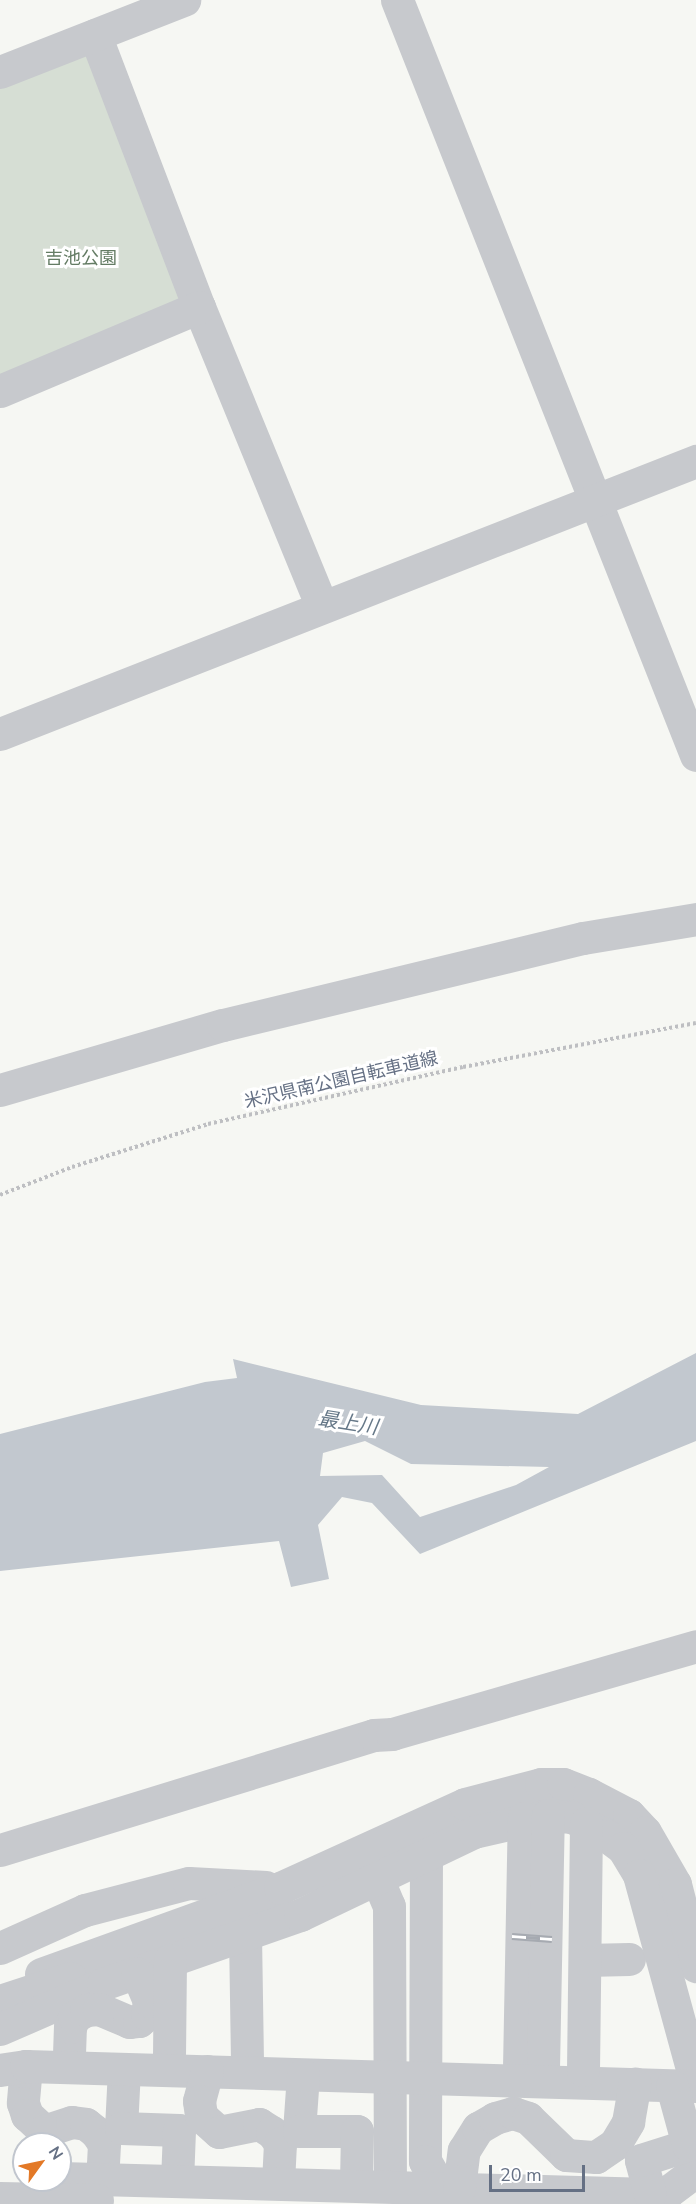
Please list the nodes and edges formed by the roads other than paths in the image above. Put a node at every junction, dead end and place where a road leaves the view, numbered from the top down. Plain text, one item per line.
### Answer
1 (184, 0) edge
2 (397, 0) edge
3 (96, 35) junction
4 (0, 72) edge
5 (199, 307) junction
6 (0, 391) edge
7 (696, 461) edge
8 (595, 500) junction
9 (322, 607) junction
10 (0, 734) edge
11 (692, 736) edge
12 (696, 919) edge
13 (0, 1090) edge
14 (696, 1646) edge
15 (536, 1816) junction
16 (586, 1823) junction
17 (0, 1850) edge
18 (402, 1866) junction
19 (280, 1888) junction
20 (245, 1934) junction
21 (0, 1948) edge
22 (629, 1959) dead end
23 (170, 1960) junction
24 (585, 1960) junction
25 (696, 1966) edge
26 (136, 1973) junction
27 (0, 1989) edge
28 (0, 2001) edge
29 (688, 2021) edge
30 (0, 2029) edge
31 (0, 2045) edge
32 (69, 2054) junction
33 (169, 2056) junction
34 (247, 2058) junction
35 (5, 2067) edge
36 (531, 2068) junction
37 (124, 2069) junction
38 (583, 2070) junction
39 (207, 2071) junction
40 (406, 2072) junction
41 (303, 2075) junction
42 (674, 2081) edge
43 (696, 2171) edge
44 (72, 2178) edge
45 (102, 2179) junction
46 (177, 2181) junction
47 (278, 2183) junction
48 (399, 2186) junction
49 (450, 2187) junction
50 (696, 2194) edge
51 (348, 2195) edge
52 (0, 2198) edge
53 (664, 2199) edge

1 - 3 street
2 - 8 street
3 - 4 street
3 - 5 street
5 - 6 street
5 - 9 street
7 - 8 street
8 - 9 street
8 - 11 street
9 - 10 street
12 - 13 street
14 - 17 street
15 - 16 street
15 - 18 street
15 - 36 street
16 - 24 street
16 - 29 street
18 - 20 street
18 - 40 street
18 - 40 street
19 - 21 street
19 - 25 street
19 - 27 street
20 - 23 street
20 - 34 street
22 - 24 street
23 - 26 street
23 - 33 street
24 - 38 street
26 - 30 street
26 - 32 street
28 - 29 street
29 - 42 street
31 - 32 street
32 - 33 street
33 - 34 street
34 - 40 street
35 - 37 street
35 - 40 street
35 - 45 street
36 - 38 street
36 - 40 street
37 - 39 street
37 - 46 street
38 - 42 street
39 - 41 street
39 - 47 street
40 - 41 street
40 - 42 street
40 - 48 street
40 - 49 street
41 - 51 street
42 - 49 street
42 - 53 street
43 - 53 street
44 - 45 street
45 - 46 street
46 - 47 street
47 - 51 street
48 - 49 street
48 - 51 street
49 - 53 street
50 - 53 street
51 - 52 street

